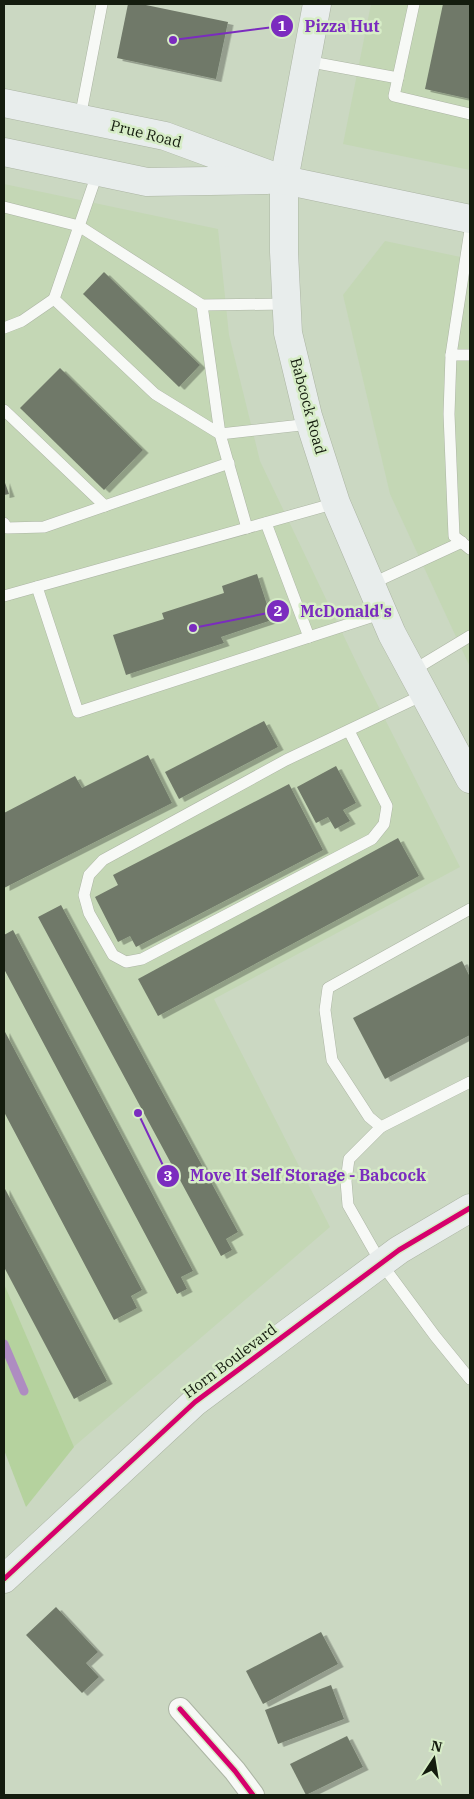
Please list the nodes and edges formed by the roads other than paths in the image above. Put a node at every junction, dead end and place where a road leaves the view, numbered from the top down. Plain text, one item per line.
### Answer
1 (102, 4) edge
2 (317, 4) edge
3 (414, 4) edge
4 (306, 61) junction
5 (398, 78) junction
6 (4, 103) edge
7 (470, 114) edge
8 (80, 118) junction
9 (4, 152) edge
10 (98, 171) junction
11 (284, 180) junction
12 (4, 207) edge
13 (470, 219) edge
14 (79, 226) junction
15 (470, 230) edge
16 (54, 299) junction
17 (286, 304) junction
18 (202, 305) junction
19 (4, 328) edge
20 (451, 355) junction
21 (470, 355) edge
22 (4, 410) edge
23 (311, 424) junction
24 (220, 434) junction
25 (229, 463) junction
26 (336, 503) junction
27 (105, 506) junction
28 (4, 522) edge
29 (266, 523) junction
30 (247, 528) junction
31 (466, 546) edge
32 (371, 584) junction
33 (37, 587) junction
34 (4, 596) edge
35 (383, 613) junction
36 (470, 636) edge
37 (309, 637) junction
38 (418, 683) junction
39 (349, 730) junction
40 (467, 765) edge
41 (470, 909) edge
42 (470, 1082) edge
43 (381, 1127) junction
44 (470, 1208) edge
45 (381, 1263) junction
46 (470, 1379) edge
47 (4, 1579) edge
48 (180, 1709) dead end
49 (254, 1795) edge

1 - 8 lane
2 - 4 main road, Babcock Road
3 - 5 lane
4 - 5 lane
4 - 11 main road, Babcock Road
5 - 7 lane
6 - 8 main road, Prue Road
8 - 11 main road, Prue Road
9 - 10 main road, Prue Road
10 - 11 main road, Prue Road
10 - 14 lane
11 - 13 main road, Prue Road
11 - 17 main road, Babcock Road
12 - 14 lane
14 - 16 lane
14 - 18 lane
15 - 20 lane
16 - 19 lane
16 - 24 lane
17 - 18 lane
17 - 23 main road, Babcock Road
18 - 24 lane
20 - 21 lane
20 - 31 lane
22 - 27 lane
23 - 24 lane
23 - 26 main road, Babcock Road
24 - 25 lane
25 - 27 lane
25 - 30 lane
26 - 29 lane
26 - 32 main road, Babcock Road
27 - 28 lane
29 - 30 lane
29 - 37 lane
30 - 33 lane
31 - 32 lane
32 - 35 main road, Babcock Road
33 - 34 lane
33 - 37 lane
35 - 37 lane
35 - 38 main road, Babcock Road
36 - 38 lane
38 - 39 lane
38 - 40 main road, Babcock Road
39 - 39 lane
41 - 43 lane
42 - 43 lane
43 - 45 lane
44 - 45 main road, Horn Boulevard
45 - 46 lane
45 - 47 main road, Horn Boulevard
48 - 49 street

